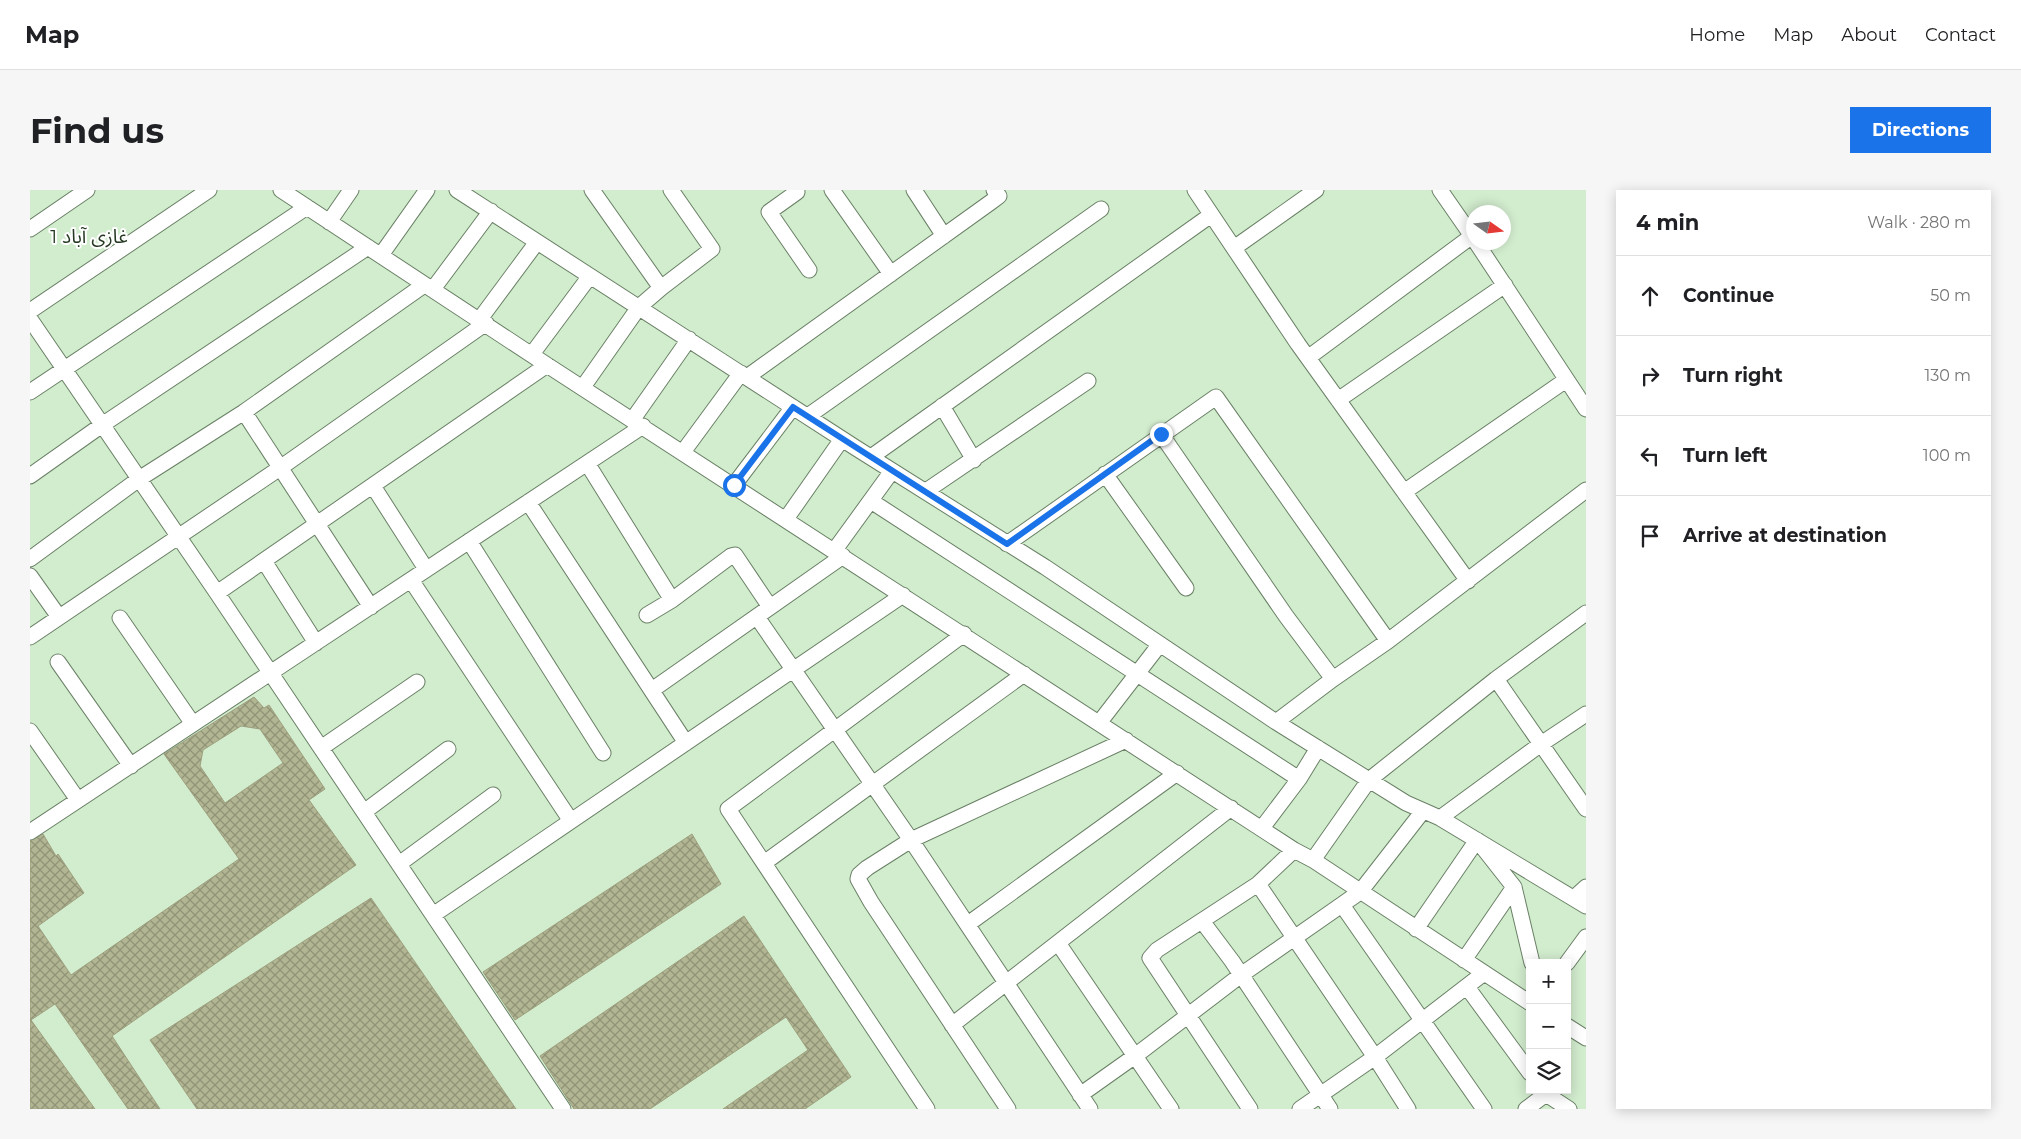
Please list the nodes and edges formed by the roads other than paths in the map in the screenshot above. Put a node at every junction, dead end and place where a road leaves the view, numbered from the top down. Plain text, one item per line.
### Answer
1 (87, 190) edge
2 (209, 190) edge
3 (281, 190) edge
4 (351, 190) edge
5 (427, 190) edge
6 (457, 190) edge
7 (592, 190) edge
8 (671, 190) edge
9 (832, 190) edge
10 (914, 190) edge
11 (994, 190) edge
12 (1195, 190) edge
13 (1316, 190) edge
14 (1440, 190) edge
15 (797, 191) edge
16 (307, 207) junction
17 (1101, 209) dead end
18 (490, 212) junction
19 (1211, 215) junction
20 (329, 222) junction
21 (1466, 227) edge
22 (30, 229) edge
23 (944, 236) junction
24 (537, 242) junction
25 (1466, 245) edge
26 (368, 247) junction
27 (1234, 248) junction
28 (1481, 250) edge
29 (381, 255) junction
30 (809, 270) dead end
31 (891, 274) junction
32 (590, 276) junction
33 (1505, 285) junction
34 (428, 287) junction
35 (661, 288) junction
36 (639, 307) junction
37 (30, 311) edge
38 (30, 319) edge
39 (483, 321) junction
40 (689, 340) junction
41 (532, 354) junction
42 (1308, 357) junction
43 (547, 365) junction
44 (64, 369) junction
45 (744, 375) junction
46 (1566, 380) junction
47 (1088, 381) dead end
48 (583, 387) junction
49 (30, 392) edge
50 (1338, 400) junction
51 (942, 406) junction
52 (793, 407) junction
53 (1586, 409) edge
54 (244, 412) junction
55 (808, 416) junction
56 (638, 423) junction
57 (102, 425) junction
58 (1161, 434) junction
59 (842, 439) junction
60 (683, 452) junction
61 (871, 458) junction
62 (974, 460) junction
63 (587, 463) junction
64 (280, 468) junction
65 (892, 471) junction
66 (1105, 474) junction
67 (30, 476) edge
68 (139, 480) junction
69 (734, 485) junction
70 (373, 486) junction
71 (1586, 490) edge
72 (926, 491) junction
73 (1404, 492) junction
74 (870, 501) junction
75 (528, 502) junction
76 (786, 519) junction
77 (316, 525) junction
78 (178, 538) junction
79 (469, 541) junction
80 (1007, 544) junction
81 (839, 553) junction
82 (30, 559) edge
83 (264, 561) junction
84 (426, 569) junction
85 (30, 576) edge
86 (411, 580) junction
87 (1468, 581) junction
88 (1186, 588) dead end
89 (217, 594) junction
90 (903, 595) junction
91 (672, 600) junction
92 (371, 607) junction
93 (770, 607) junction
94 (1586, 613) edge
95 (646, 615) dead end
96 (58, 617) junction
97 (757, 617) junction
98 (120, 618) dead end
99 (964, 634) junction
100 (30, 637) edge
101 (1388, 641) junction
102 (316, 643) junction
103 (1160, 644) junction
104 (58, 662) dead end
105 (794, 670) junction
106 (271, 673) junction
107 (1024, 674) junction
108 (1136, 674) junction
109 (1333, 679) junction
110 (1496, 679) junction
111 (417, 682) dead end
112 (652, 690) junction
113 (1586, 714) edge
114 (1276, 722) junction
115 (1099, 723) junction
116 (193, 724) junction
117 (834, 730) junction
118 (30, 731) edge
119 (1126, 740) junction
120 (686, 743) junction
121 (1540, 744) junction
122 (321, 748) junction
123 (1318, 748) junction
124 (448, 749) dead end
125 (603, 753) dead end
126 (131, 766) junction
127 (1177, 773) junction
128 (1298, 779) junction
129 (1368, 780) junction
130 (872, 785) junction
131 (493, 795) dead end
132 (78, 800) junction
133 (1231, 808) junction
134 (1586, 809) edge
135 (1423, 811) junction
136 (364, 812) junction
137 (1440, 818) junction
138 (571, 821) junction
139 (1262, 828) junction
140 (30, 832) edge
141 (911, 840) junction
142 (1477, 840) junction
143 (1294, 850) junction
144 (1313, 860) junction
145 (764, 863) junction
146 (399, 864) junction
147 (1258, 884) junction
148 (1514, 887) junction
149 (1586, 888) edge
150 (1360, 892) junction
151 (1580, 902) edge
152 (1342, 905) junction
153 (433, 915) junction
154 (1202, 921) junction
155 (968, 924) junction
156 (1416, 929) junction
157 (1586, 937) edge
158 (1295, 938) junction
159 (1058, 944) junction
160 (1531, 959) edge
161 (1570, 959) edge
162 (1464, 960) junction
163 (1484, 972) junction
164 (1240, 975) junction
165 (1007, 983) junction
166 (1467, 987) junction
167 (1526, 1000) edge
168 (1187, 1016) junction
169 (1423, 1021) junction
170 (952, 1025) junction
171 (1571, 1029) edge
172 (1586, 1038) edge
173 (1135, 1056) junction
174 (1375, 1057) junction
175 (1526, 1068) edge
176 (1542, 1094) edge
177 (1547, 1094) edge
178 (1080, 1095) junction
179 (1321, 1095) junction
180 (563, 1109) edge
181 (927, 1109) edge
182 (1008, 1109) edge
183 (1090, 1109) edge
184 (1171, 1109) edge
185 (1250, 1109) edge
186 (1300, 1109) edge
187 (1330, 1109) edge
188 (1408, 1109) edge
189 (1484, 1109) edge
190 (1526, 1109) edge
191 (1568, 1109) edge

1 - 22 street
2 - 37 street
3 - 16 street
4 - 20 street
5 - 29 street
6 - 18 street
7 - 35 street
8 - 35 street
9 - 31 street
10 - 23 street
11 - 23 street
12 - 19 street
13 - 27 street
14 - 21 street
15 - 30 street
16 - 20 street
16 - 44 street
17 - 55 street
18 - 24 street
18 - 34 street
19 - 27 street
19 - 51 street
20 - 26 street
23 - 31 street
24 - 32 street
24 - 39 street
25 - 42 street
26 - 29 street
26 - 57 street
27 - 42 street
28 - 33 street
29 - 34 street
31 - 45 street
32 - 36 street
32 - 41 street
33 - 46 street
33 - 50 street
34 - 39 street
34 - 54 street
35 - 36 street
36 - 40 street
36 - 48 street
38 - 44 street
39 - 41 street
39 - 64 street
40 - 45 street
40 - 56 street
41 - 43 street
42 - 50 street
43 - 48 street
43 - 70 street
44 - 49 street
44 - 57 street
45 - 52 street
45 - 60 street
46 - 53 street
46 - 73 street
47 - 62 street
48 - 56 street
50 - 73 street
51 - 61 street
51 - 62 street
52 - 55 street
52 - 69 street
54 - 64 street
54 - 68 street
55 - 59 street
56 - 60 street
56 - 63 street
57 - 67 street
57 - 68 street
58 - 66 street
58 - 101 street
58 - 109 street
59 - 61 street
59 - 76 street
60 - 69 street
61 - 65 street
62 - 72 street
63 - 75 street
63 - 91 street
64 - 77 street
64 - 78 street
65 - 72 street
65 - 74 street
66 - 80 street
66 - 88 street
68 - 78 street
68 - 82 street
69 - 76 street
70 - 77 street
70 - 84 street
71 - 87 street
72 - 80 street
73 - 87 street
74 - 81 street
74 - 108 street
75 - 79 street
75 - 112 street
76 - 81 street
77 - 83 street
77 - 92 street
78 - 89 street
78 - 96 street
79 - 84 street
79 - 125 street
80 - 103 street
81 - 90 street
81 - 93 street
83 - 89 street
83 - 102 street
84 - 86 street
85 - 96 street
86 - 92 street
86 - 138 street
87 - 101 street
89 - 106 street
90 - 99 street
90 - 105 street
91 - 93 street
91 - 95 street
92 - 102 street
93 - 97 street
94 - 110 street
96 - 100 street
97 - 105 street
97 - 112 street
98 - 116 street
99 - 107 street
99 - 117 street
101 - 109 street
102 - 106 street
103 - 108 street
103 - 114 street
104 - 126 street
105 - 117 street
105 - 120 street
106 - 116 street
106 - 122 street
107 - 115 street
107 - 130 street
108 - 115 street
108 - 128 street
109 - 114 street
110 - 121 street
110 - 129 street
111 - 122 street
112 - 120 street
113 - 121 street
114 - 123 street
115 - 119 street
116 - 126 street
117 - 130 street
117 - 145 street
118 - 132 street
119 - 127 street
119 - 141 street
120 - 138 street
121 - 134 street
121 - 137 street
122 - 136 street
123 - 128 street
123 - 129 street
124 - 136 street
126 - 132 street
127 - 133 street
127 - 155 street
128 - 139 street
129 - 135 street
129 - 144 street
130 - 141 street
130 - 145 street
131 - 146 street
132 - 140 street
133 - 139 street
133 - 159 street
135 - 137 street
135 - 150 street
136 - 146 street
137 - 142 street
138 - 153 street
139 - 143 street
141 - 155 street
141 - 170 street
142 - 148 street
142 - 151 street
142 - 156 street
143 - 144 street
143 - 147 street
144 - 150 street
145 - 181 street
146 - 153 street
147 - 154 street
147 - 158 street
148 - 160 street
148 - 162 street
149 - 151 street
150 - 152 street
150 - 156 street
152 - 158 street
152 - 169 street
153 - 180 street
154 - 164 street
154 - 168 street
155 - 165 street
156 - 162 street
157 - 161 street
158 - 164 street
158 - 174 street
159 - 165 street
159 - 173 street
162 - 163 street
163 - 166 street
163 - 167 street
164 - 168 street
164 - 179 street
165 - 170 street
165 - 178 street
166 - 169 street
166 - 175 street
168 - 173 street
168 - 185 street
169 - 174 street
169 - 189 street
170 - 182 street
171 - 172 street
173 - 178 street
173 - 184 street
174 - 179 street
174 - 188 street
176 - 190 street
177 - 191 street
178 - 183 street
179 - 186 street
179 - 187 street

